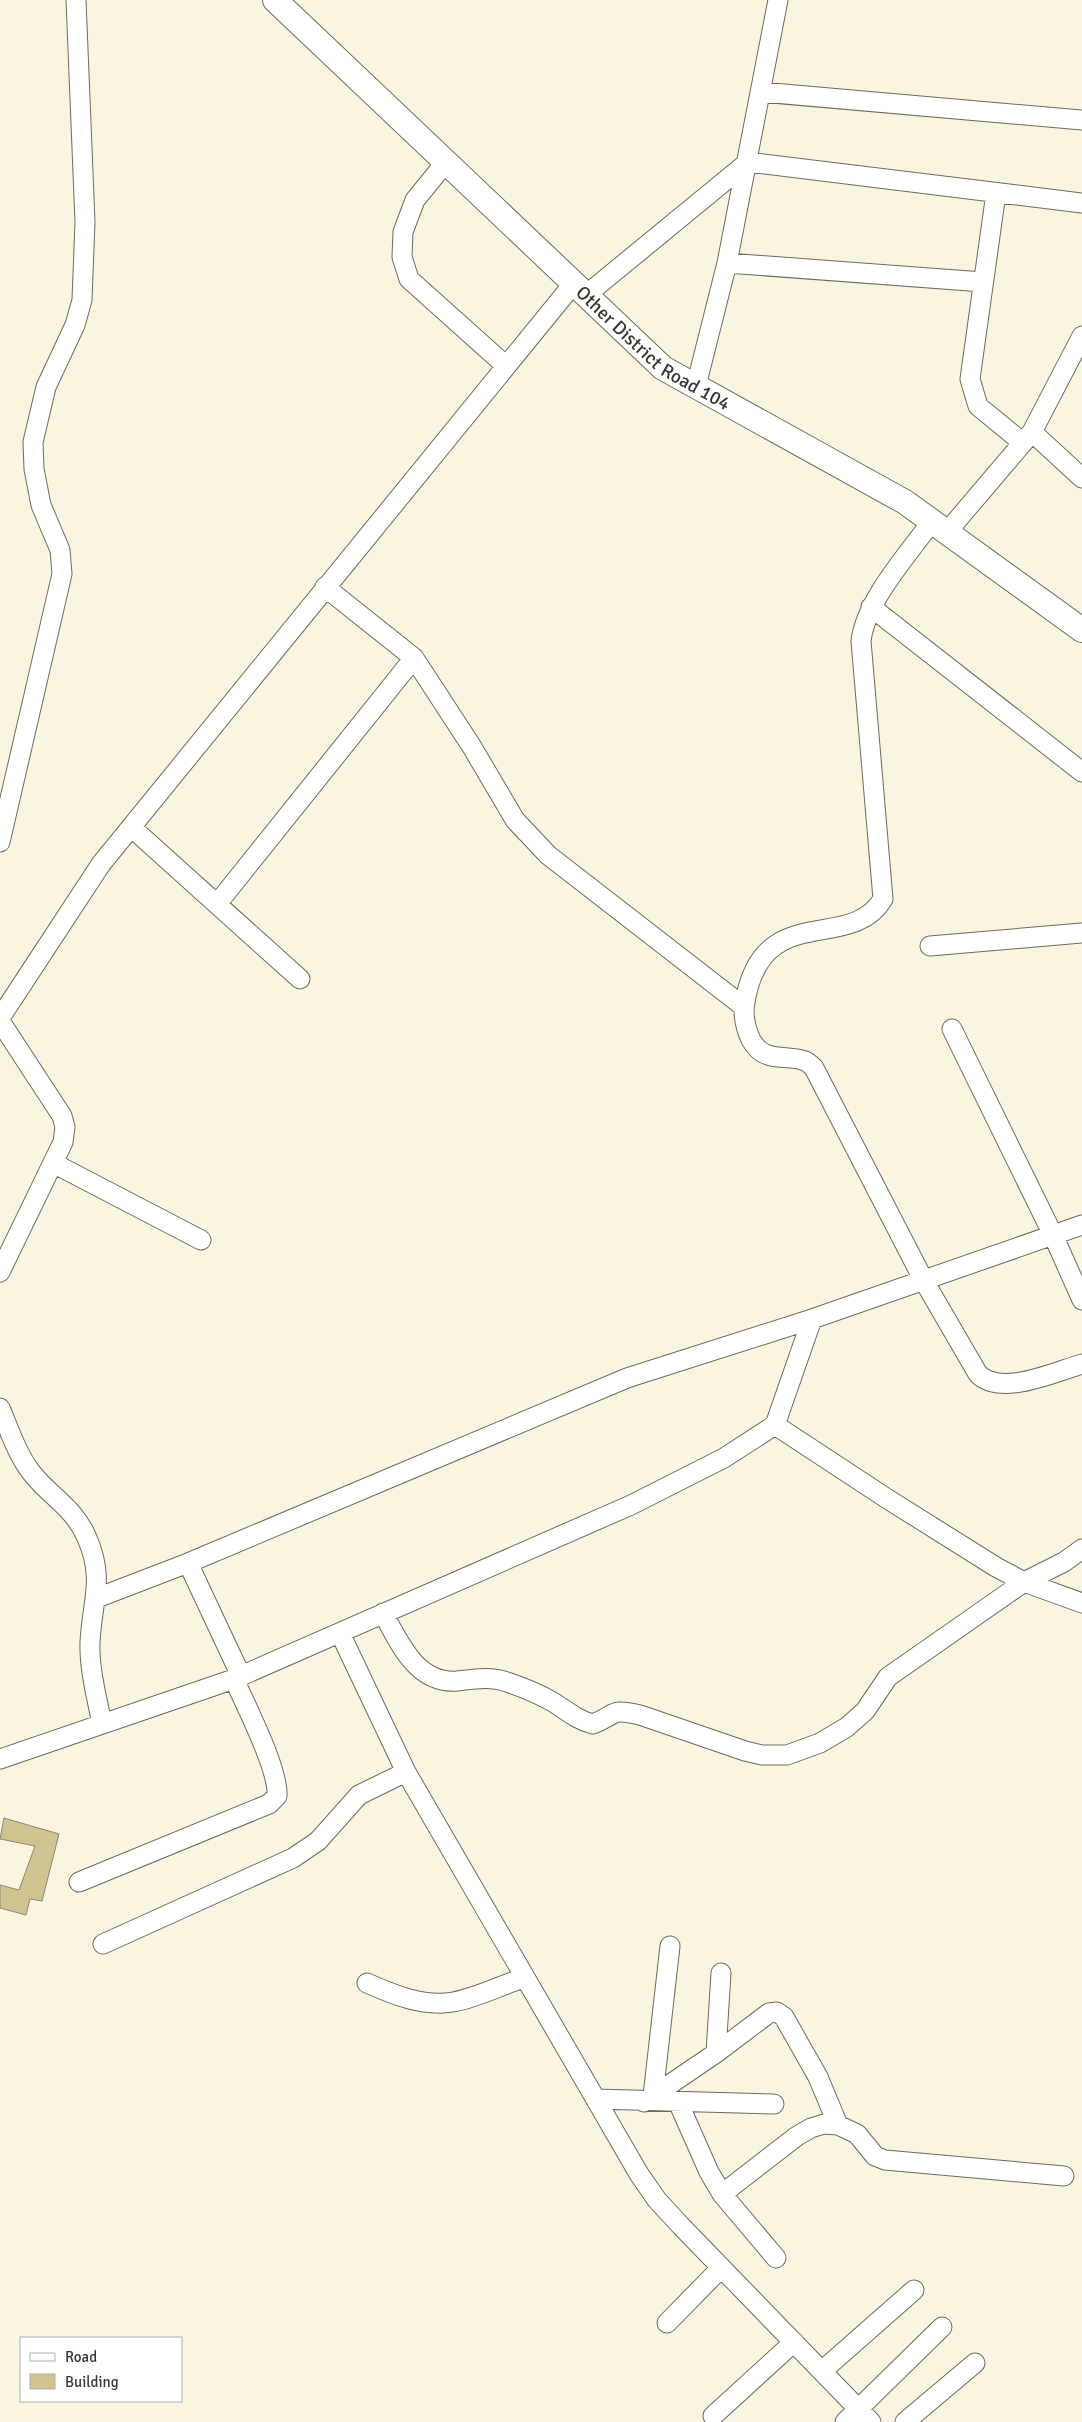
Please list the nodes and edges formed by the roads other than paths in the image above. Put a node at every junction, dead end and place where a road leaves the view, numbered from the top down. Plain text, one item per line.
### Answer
1 (76, 0) edge
2 (275, 0) edge
3 (778, 0) edge
4 (761, 92) junction
5 (1082, 120) edge
6 (446, 162) junction
7 (748, 162) junction
8 (996, 193) junction
9 (1082, 203) edge
10 (727, 263) junction
11 (984, 282) junction
12 (580, 289) junction
13 (1082, 336) edge
14 (506, 366) junction
15 (696, 386) junction
16 (1028, 438) junction
17 (1082, 478) edge
18 (939, 527) junction
19 (325, 586) junction
20 (871, 607) junction
21 (1082, 630) edge
22 (414, 658) junction
23 (1082, 772) edge
24 (131, 827) junction
25 (0, 842) edge
26 (217, 904) junction
27 (1082, 933) edge
28 (930, 946) dead end
29 (300, 979) dead end
30 (744, 1007) junction
31 (0, 1020) edge
32 (952, 1029) dead end
33 (53, 1163) junction
34 (1082, 1225) edge
35 (1053, 1235) junction
36 (202, 1240) dead end
37 (0, 1272) edge
38 (924, 1281) junction
39 (1082, 1300) edge
40 (812, 1319) junction
41 (1082, 1364) edge
42 (0, 1408) edge
43 (775, 1425) junction
44 (1082, 1549) edge
45 (188, 1563) junction
46 (1024, 1582) junction
47 (97, 1598) junction
48 (1082, 1603) edge
49 (383, 1613) junction
50 (340, 1633) junction
51 (238, 1678) junction
52 (102, 1724) junction
53 (0, 1759) edge
54 (406, 1772) junction
55 (79, 1882) dead end
56 (103, 1944) dead end
57 (670, 1946) dead end
58 (722, 1973) dead end
59 (524, 1978) junction
60 (367, 1983) dead end
61 (716, 2053) junction
62 (596, 2099) junction
63 (648, 2099) junction
64 (678, 2102) junction
65 (774, 2104) dead end
66 (838, 2125) junction
67 (1064, 2176) dead end
68 (722, 2194) junction
69 (776, 2258) dead end
70 (721, 2268) junction
71 (914, 2290) dead end
72 (667, 2323) dead end
73 (942, 2327) dead end
74 (794, 2342) junction
75 (975, 2363) dead end
76 (822, 2371) junction
77 (713, 2416) dead end
78 (858, 2418) edge
79 (905, 2422) edge

1 - 25 street
2 - 6 street, Other District Road 104
3 - 4 street
4 - 5 street
4 - 7 street
6 - 12 street, Other District Road 104
6 - 14 street
7 - 8 street
7 - 10 street
7 - 12 street
8 - 9 street
8 - 11 street
10 - 11 street
10 - 15 street
11 - 16 street
12 - 14 street
12 - 15 street, Other District Road 104
13 - 16 street
14 - 19 street
15 - 18 street, Other District Road 104
16 - 17 street
16 - 18 street
18 - 20 street
18 - 21 street, Other District Road 104
19 - 22 street
19 - 24 street
20 - 23 street
20 - 30 street
22 - 26 street
22 - 30 street
24 - 26 street
24 - 31 street
26 - 29 street
27 - 28 street
30 - 38 street
31 - 33 street
32 - 35 street
33 - 36 street
33 - 37 street
34 - 35 street
35 - 38 street
35 - 39 street
38 - 40 street
38 - 41 street
40 - 43 street
40 - 45 street
42 - 47 street
43 - 46 street
43 - 49 street
44 - 46 street
45 - 47 street
45 - 51 street
46 - 48 street
46 - 49 street
47 - 52 street
49 - 50 street
50 - 51 street
50 - 54 street
51 - 52 street
51 - 55 street
52 - 53 street
54 - 56 street
54 - 59 street
57 - 63 street
58 - 61 street
59 - 60 street
59 - 62 street
61 - 63 street
61 - 66 street
62 - 63 street
62 - 70 street
63 - 64 street
64 - 65 street
64 - 68 street
66 - 67 street
66 - 68 street
68 - 69 street
70 - 72 street
70 - 74 street
71 - 76 street
73 - 78 street
74 - 76 street
74 - 77 street
75 - 79 street
76 - 78 street

